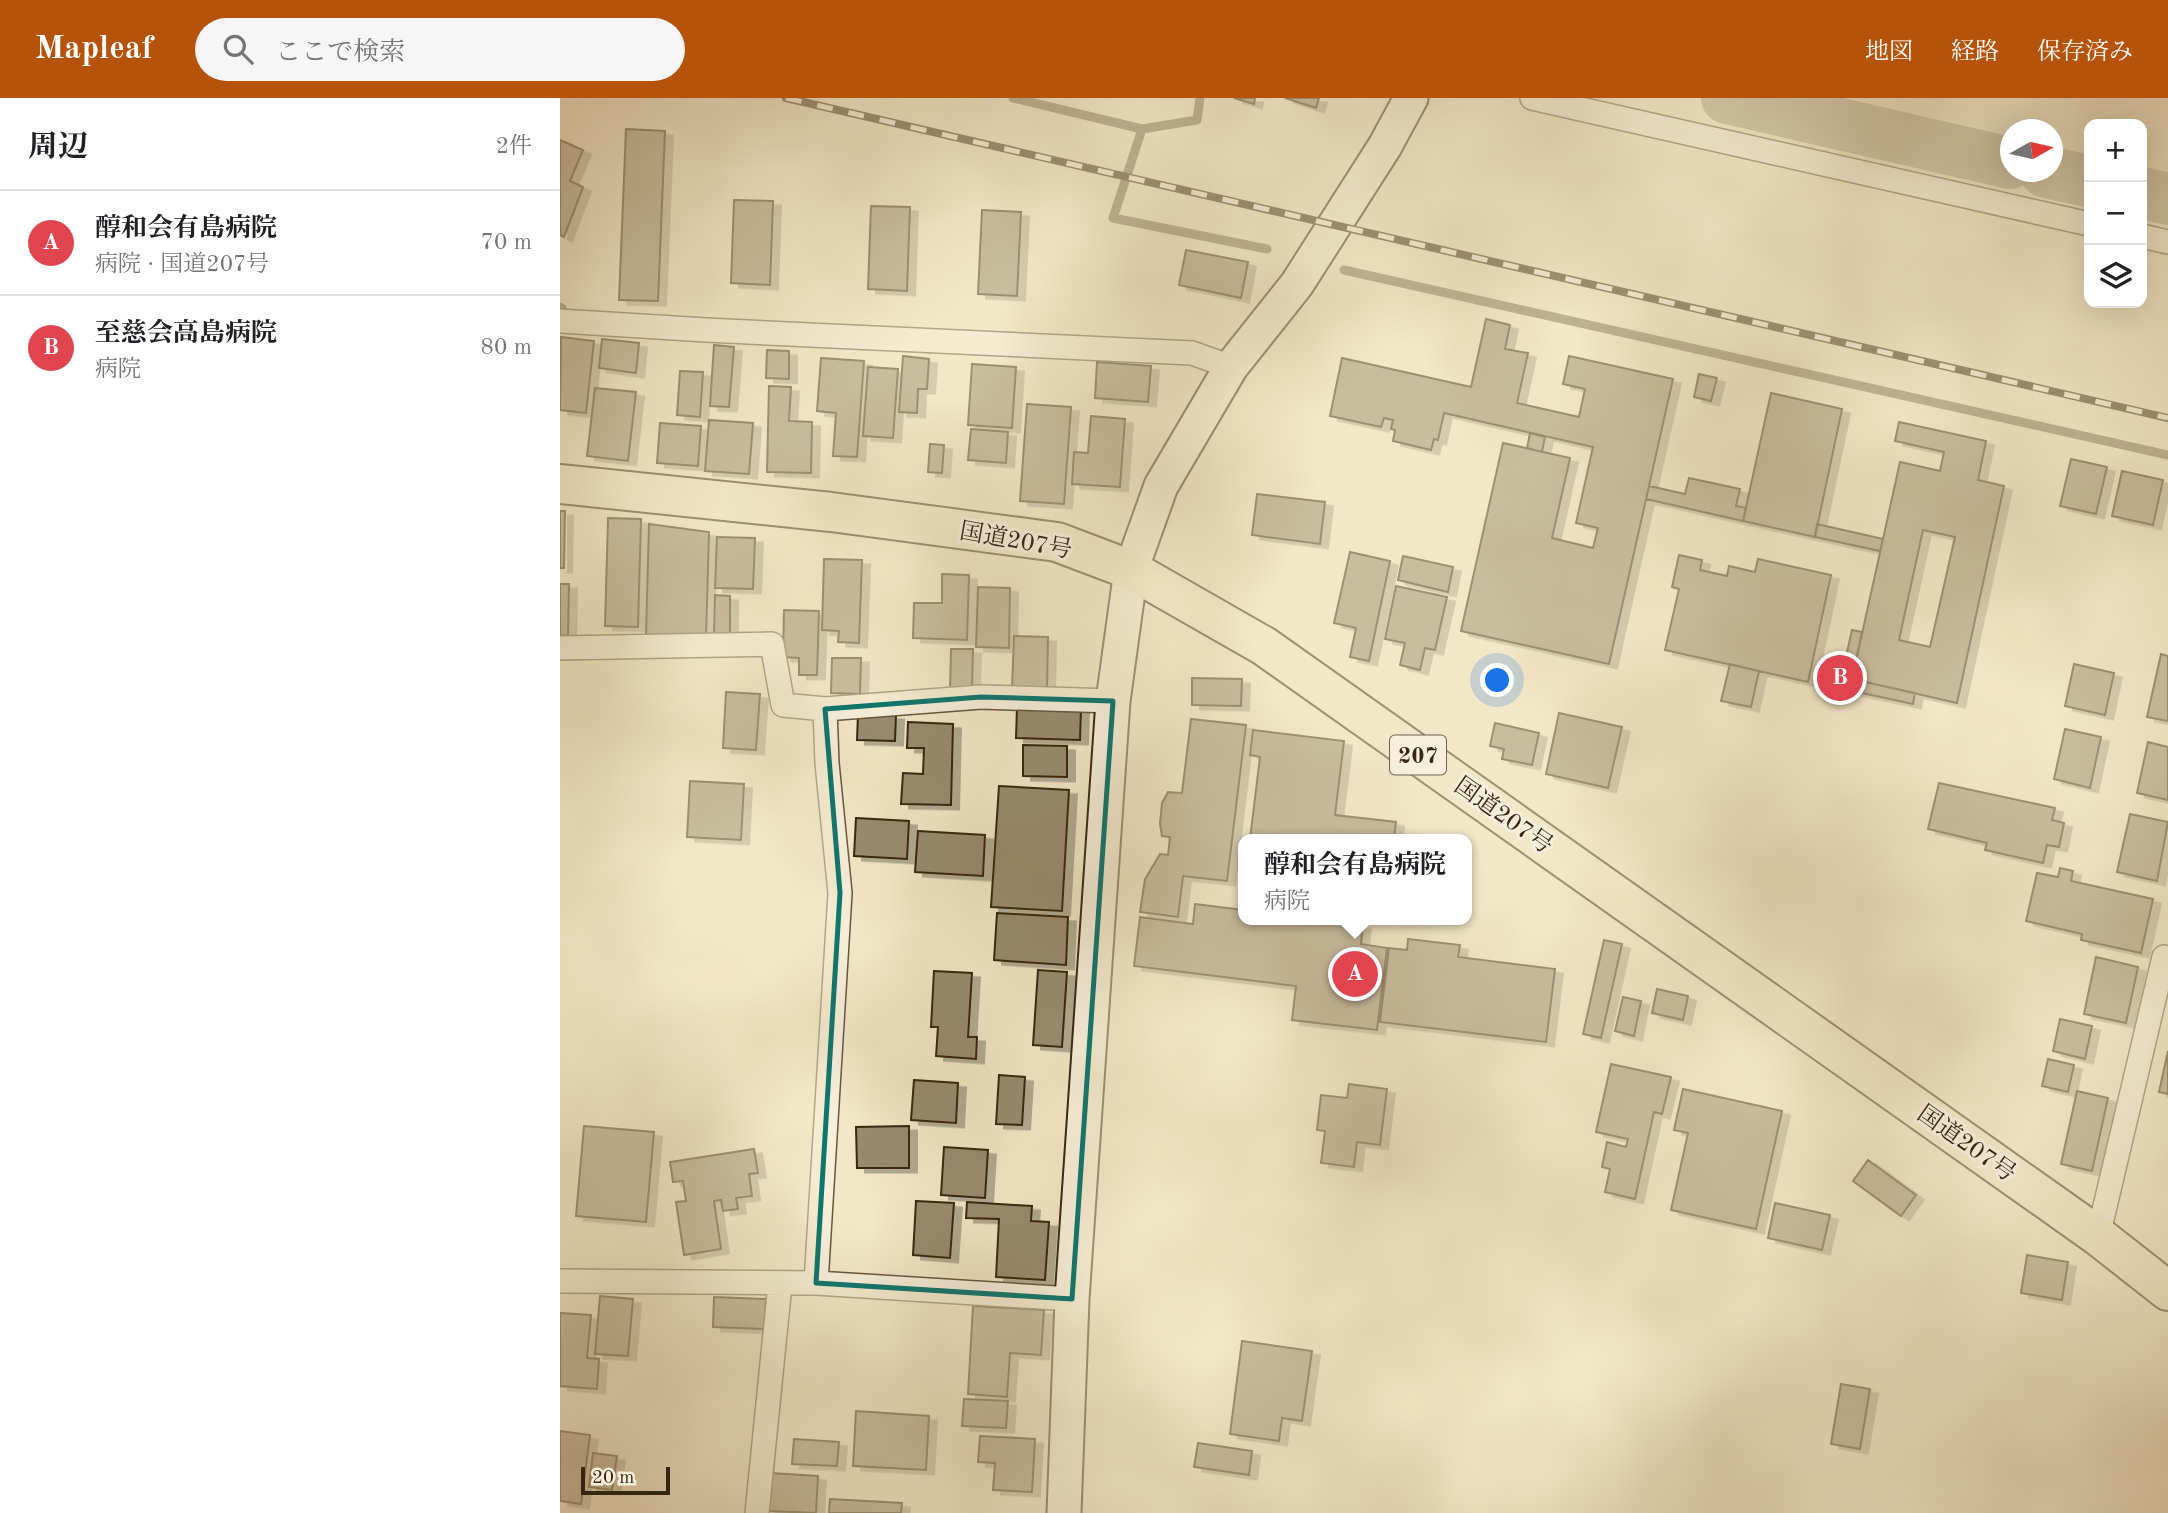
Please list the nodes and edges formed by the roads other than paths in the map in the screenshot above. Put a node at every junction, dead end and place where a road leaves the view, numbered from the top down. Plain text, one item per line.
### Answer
1 (1411, 98) edge
2 (1532, 98) edge
3 (2084, 223) edge
4 (2147, 237) edge
5 (2168, 242) edge
6 (560, 321) edge
7 (1231, 367) junction
8 (560, 484) edge
9 (1130, 570) junction
10 (560, 648) edge
11 (1113, 701) junction
12 (825, 709) junction
13 (2167, 952) edge
14 (2098, 1236) junction
15 (560, 1281) edge
16 (816, 1283) junction
17 (780, 1284) junction
18 (2168, 1291) edge
19 (1072, 1299) junction
20 (757, 1513) edge
21 (1064, 1513) edge

1 - 7 street
2 - 3 street
4 - 5 street
6 - 7 street
7 - 9 street
8 - 9 highway, 国道207号 / 207
9 - 11 street
9 - 14 highway, 国道207号 / 207
10 - 12 street
11 - 12 street
11 - 19 street
12 - 16 street
13 - 14 street
14 - 18 highway, 国道207号 / 207
15 - 17 street
16 - 17 street
16 - 19 street
17 - 20 street
19 - 21 street

